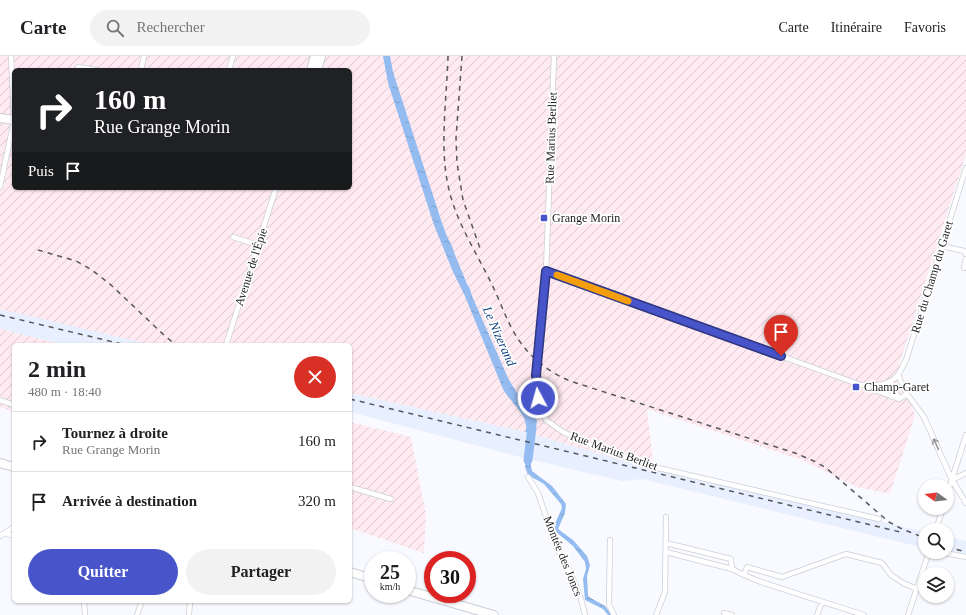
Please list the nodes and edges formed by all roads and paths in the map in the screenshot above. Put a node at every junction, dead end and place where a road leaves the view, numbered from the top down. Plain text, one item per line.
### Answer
1 (11, 56) edge
2 (144, 56) edge
3 (233, 56) edge
4 (315, 56) edge
5 (321, 56) edge
6 (554, 56) edge
7 (78, 67) dead end
8 (84, 68) edge
9 (141, 68) edge
10 (230, 68) edge
11 (312, 68) edge
12 (318, 68) edge
13 (12, 78) edge
14 (0, 118) edge
15 (12, 121) edge
16 (0, 122) edge
17 (12, 122) edge
18 (12, 131) edge
19 (966, 168) edge
20 (0, 187) edge
21 (275, 190) edge
22 (233, 237) dead end
23 (258, 245) junction
24 (942, 246) junction
25 (966, 254) edge
26 (966, 259) edge
27 (964, 268) dead end
28 (546, 271) junction
29 (227, 343) edge
30 (898, 375) junction
31 (890, 381) junction
32 (861, 385) junction
33 (907, 394) junction
34 (899, 399) junction
35 (0, 400) edge
36 (12, 404) edge
37 (966, 435) edge
38 (0, 463) edge
39 (12, 466) edge
40 (966, 473) edge
41 (528, 477) dead end
42 (952, 479) edge
43 (952, 479) edge
44 (954, 479) edge
45 (954, 483) edge
46 (352, 488) edge
47 (391, 499) dead end
48 (966, 504) edge
49 (666, 517) dead end
50 (879, 519) dead end
51 (12, 528) edge
52 (4, 533) junction
53 (12, 535) edge
54 (0, 536) edge
55 (610, 540) dead end
56 (666, 543) junction
57 (666, 552) junction
58 (954, 555) edge
59 (966, 558) edge
60 (927, 559) edge
61 (732, 569) junction
62 (352, 573) edge
63 (364, 576) edge
64 (744, 576) junction
65 (917, 589) junction
66 (416, 593) edge
67 (822, 602) junction
68 (84, 603) edge
69 (141, 603) edge
70 (190, 603) edge
71 (724, 613) dead end
72 (85, 615) edge
73 (137, 615) edge
74 (188, 615) edge
75 (494, 615) edge
76 (585, 615) edge
77 (614, 615) edge
78 (656, 615) edge
79 (732, 615) edge
80 (817, 615) edge
81 (864, 615) edge
82 (908, 615) edge

1 - 13 street
2 - 9 street
3 - 10 street
4 - 11 main road
5 - 12 main road
6 - 28 street, Rue Marius Berliet
7 - 8 street
14 - 15 main road
16 - 17 main road
18 - 20 street
19 - 24 street, Rue du Champ du Garet
21 - 23 street, Avenue de l'Épie
22 - 23 street
23 - 29 street, Avenue de l'Épie
24 - 25 street
24 - 30 street, Rue du Champ du Garet
26 - 27 street
28 - 32 street
28 - 50 street, Rue Marius Berliet
30 - 31 street, Rue du Champ du Garet
30 - 33 street
31 - 32 street
31 - 34 street
32 - 34 street
33 - 34 street
42 -> 33 street
35 - 36 street
37 - 43 street
38 - 39 main road
40 - 44 street
41 - 76 street, Montée des Joncs
45 - 48 street
46 - 47 street
49 - 56 street
51 - 52 street
52 - 53 street
52 - 54 street
55 - 77 street
56 - 57 street
56 - 61 street
57 - 61 street
57 - 78 street
58 - 59 street
60 - 65 street
61 - 64 street
62 - 63 main road
64 - 65 street
64 - 67 street
65 - 82 street
66 - 75 main road
67 - 80 street
67 - 81 street
68 - 72 street
69 - 73 street
70 - 74 street
71 - 79 street

